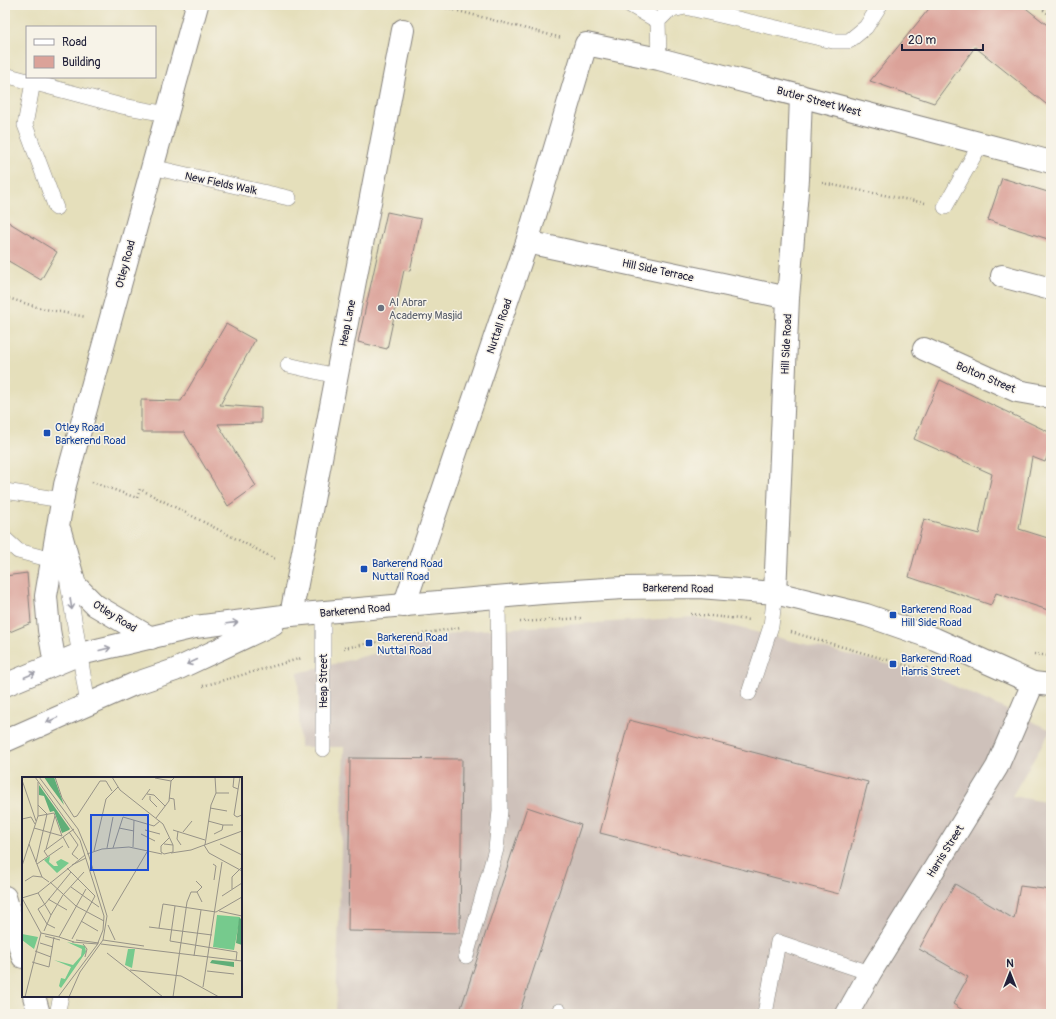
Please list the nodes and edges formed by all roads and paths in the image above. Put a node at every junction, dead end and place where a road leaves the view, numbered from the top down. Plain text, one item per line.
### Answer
1 (197, 5) edge
2 (435, 5) edge
3 (630, 5) edge
4 (880, 5) edge
5 (1037, 5) edge
6 (1051, 16) edge
7 (658, 21) junction
8 (403, 30) dead end
9 (586, 44) junction
10 (659, 59) junction
11 (5, 75) edge
12 (33, 82) junction
13 (801, 96) junction
14 (167, 114) junction
15 (980, 143) junction
16 (1051, 162) edge
17 (152, 168) junction
18 (798, 179) junction
19 (289, 198) dead end
20 (945, 207) joint
21 (56, 208) dead end
22 (527, 242) junction
23 (1002, 276) dead end
24 (1051, 290) edge
25 (5, 297) edge
26 (788, 298) junction
27 (110, 321) junction
28 (924, 349) dead end
29 (288, 365) dead end
30 (336, 376) junction
31 (1051, 397) edge
32 (5, 492) edge
33 (64, 492) junction
34 (58, 524) junction
35 (5, 539) edge
36 (52, 560) junction
37 (299, 571) junction
38 (775, 593) junction
39 (498, 597) junction
40 (404, 606) junction
41 (322, 613) junction
42 (687, 614) dead end
43 (291, 615) junction
44 (585, 618) dead end
45 (498, 624) junction
46 (771, 626) junction
47 (151, 638) junction
48 (935, 639) junction
49 (322, 652) junction
50 (80, 654) junction
51 (1027, 654) dead end
52 (1051, 656) edge
53 (55, 664) junction
54 (1042, 684) edge
55 (5, 685) edge
56 (198, 688) dead end
57 (749, 693) dead end
58 (88, 705) junction
59 (5, 741) edge
60 (322, 750) dead end
61 (5, 897) edge
62 (22, 954) edge
63 (466, 956) dead end
64 (870, 973) junction
65 (34, 997) edge
66 (61, 997) edge
67 (39, 1014) edge
68 (57, 1014) edge
69 (765, 1014) edge
70 (847, 1014) edge

1 - 14 street, Otley Road
2 - 9 path
3 - 7 lane
4 - 7 lane
5 - 6 path
7 - 10 lane
8 - 30 street, Heap Lane
9 - 10 street, Butler Street West
9 - 22 street, Nuttall Road
10 - 13 street, Butler Street West
11 - 12 lane
12 - 14 lane
12 - 21 lane
13 - 15 street, Butler Street West
13 - 18 street, Hill Side Road
14 - 17 street, Otley Road
15 - 16 street, Butler Street West
15 - 20 lane
17 - 19 lane, New Fields Walk
17 - 27 street, Otley Road
18 - 20 path
18 - 26 street, Hill Side Road
22 - 26 street, Hill Side Terrace
22 - 40 street, Nuttall Road
23 - 24 street
25 - 27 path
26 - 38 street, Hill Side Road
27 - 33 street, Otley Road
28 - 31 street, Bolton Street
29 - 30 lane
30 - 37 street, Heap Lane
32 - 33 lane
33 - 34 street, Otley Road
33 - 37 path
34 - 36 street, Otley Road
34 - 47 street, Otley Road
34 -> 50 lane
35 - 36 lane
36 - 53 street, Otley Road
37 - 43 street, Heap Lane
38 - 39 street, Barkerend Road
38 - 46 lane
38 - 48 street, Barkerend Road
39 - 40 street, Barkerend Road
39 - 45 lane
40 - 41 street, Barkerend Road
41 - 43 street, Barkerend Road
41 - 49 lane, Heap Street
42 - 46 path
47 -> 43 street, Barkerend Road
43 -> 58 street, Barkerend Road
44 - 45 path
45 - 49 path
45 - 63 lane
46 - 48 path
46 - 57 lane
50 -> 47 street, Barkerend Road
48 - 54 street, Barkerend Road
49 - 56 path
49 - 60 lane, Heap Street
50 - 53 street, Barkerend Road
50 - 58 lane
51 - 52 path
55 -> 53 street, Barkerend Road
54 - 64 street, Harris Street
58 -> 59 street, Barkerend Road
61 - 62 street
64 - 69 lane
64 - 70 street, Harris Street
65 - 67 street
66 - 68 lane

